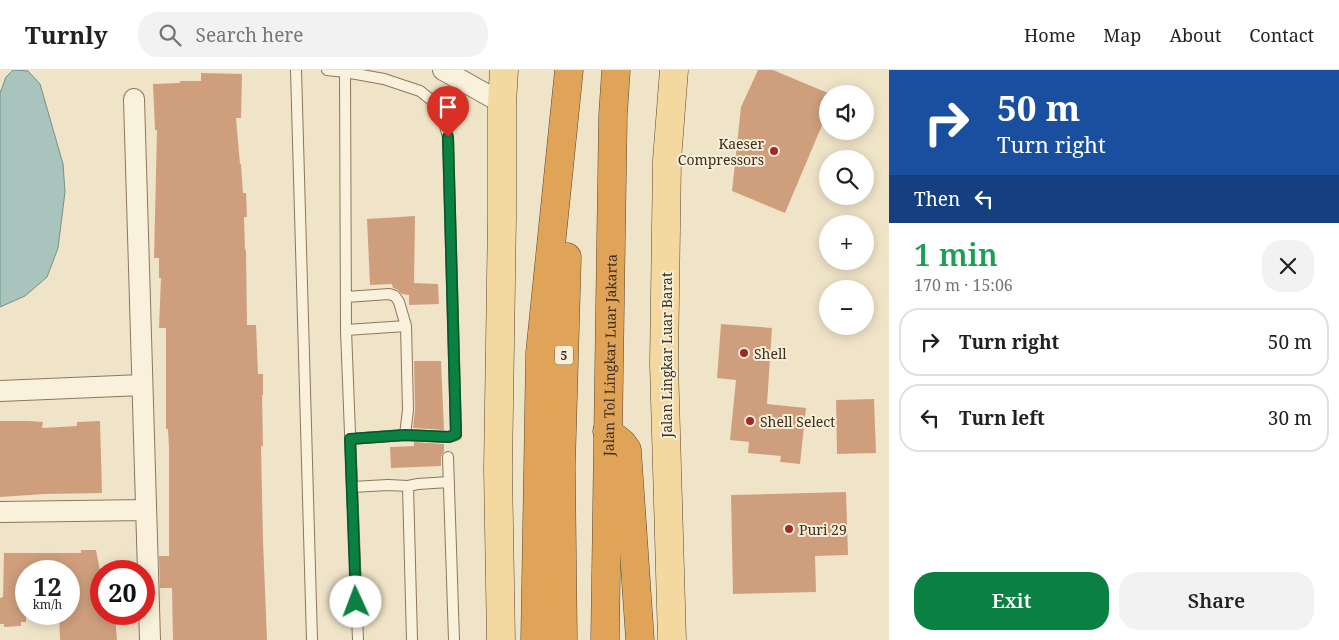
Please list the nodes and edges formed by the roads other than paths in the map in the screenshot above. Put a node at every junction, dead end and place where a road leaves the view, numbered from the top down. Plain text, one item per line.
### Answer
1 (296, 70) edge
2 (327, 70) edge
3 (443, 70) edge
4 (503, 70) edge
5 (570, 70) edge
6 (616, 70) edge
7 (674, 70) edge
8 (345, 72) junction
9 (134, 99) dead end
10 (502, 103) junction
11 (346, 297) junction
12 (406, 326) junction
13 (346, 330) junction
14 (142, 385) junction
15 (0, 391) edge
16 (607, 430) junction
17 (405, 435) junction
18 (350, 439) junction
19 (448, 457) dead end
20 (449, 482) junction
21 (408, 486) junction
22 (352, 488) junction
23 (146, 510) junction
24 (0, 512) edge
25 (150, 640) edge
26 (312, 640) edge
27 (358, 640) edge
28 (412, 640) edge
29 (454, 640) edge
30 (501, 640) edge
31 (535, 640) edge
32 (563, 640) edge
33 (605, 640) edge
34 (640, 640) edge
35 (672, 640) edge

1 - 26 lane
2 - 8 lane
3 - 10 street
4 - 10 main road
5 - 31 highway
5 - 32 highway, 5
6 - 16 highway, Jalan Tol Lingkar Luar Jakarta
7 - 35 main road, Jalan Lingkar Luar Barat
8 - 11 lane
8 - 17 lane
9 - 14 street
10 - 30 main road
11 - 12 lane
11 - 13 lane
12 - 13 lane
12 - 17 lane
13 - 18 lane
14 - 15 street
14 - 23 street
16 - 33 highway, Jalan Tol Lingkar Luar Jakarta
16 - 34 highway
17 - 18 lane
18 - 22 lane
19 - 20 lane
20 - 21 lane
20 - 29 lane
21 - 22 lane
21 - 28 lane
22 - 27 lane
23 - 24 street
23 - 25 street

